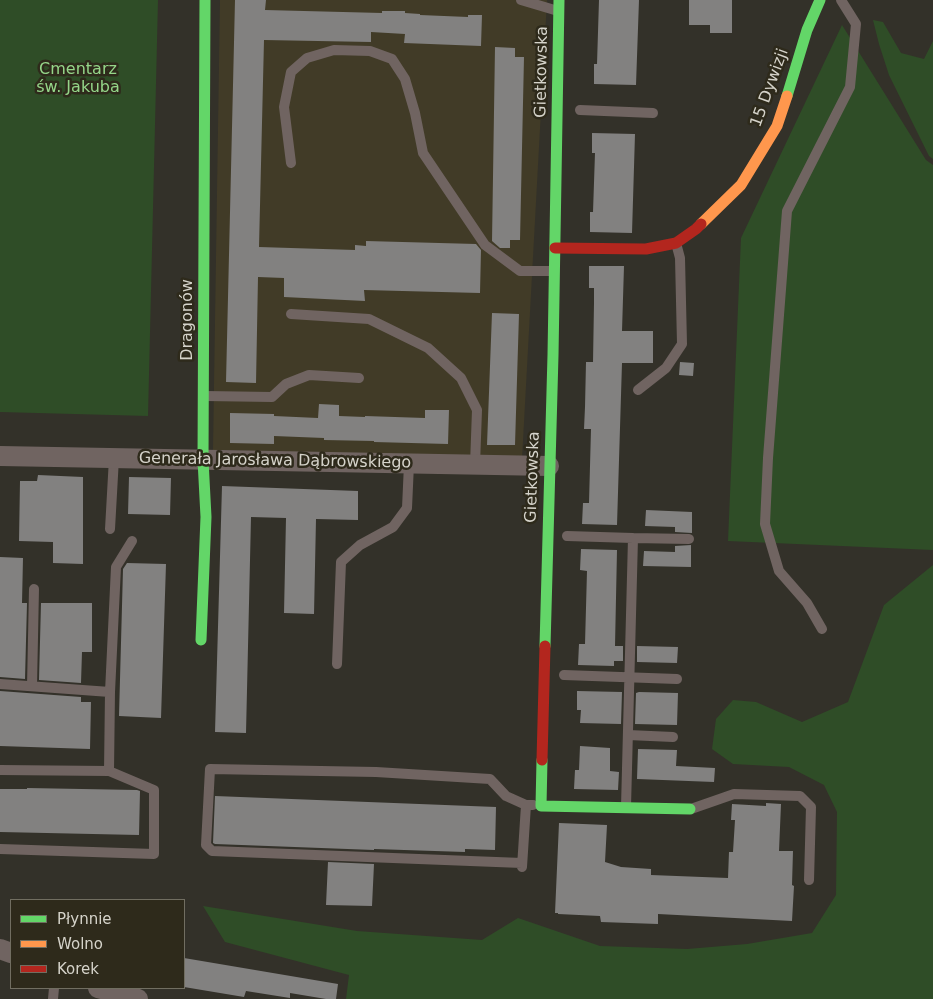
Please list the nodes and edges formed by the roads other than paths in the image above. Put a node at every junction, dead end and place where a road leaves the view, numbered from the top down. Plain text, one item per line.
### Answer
1 (205, 0) edge
2 (521, 0) edge
3 (820, 0) edge
4 (841, 0) edge
5 (559, 6) edge
6 (580, 110) dead end
7 (653, 113) dead end
8 (291, 163) dead end
9 (676, 244) junction
10 (555, 248) junction
11 (554, 272) junction
12 (291, 314) dead end
13 (359, 378) dead end
14 (638, 390) dead end
15 (204, 396) junction
16 (0, 456) edge
17 (114, 458) junction
18 (203, 460) junction
19 (409, 464) junction
20 (475, 465) junction
21 (549, 466) junction
22 (110, 529) dead end
23 (567, 536) dead end
24 (633, 538) junction
25 (689, 539) dead end
26 (132, 542) dead end
27 (34, 589) dead end
28 (822, 629) dead end
29 (201, 640) dead end
30 (337, 664) dead end
31 (564, 674) dead end
32 (630, 677) junction
33 (677, 679) dead end
34 (0, 684) edge
35 (32, 686) junction
36 (110, 692) junction
37 (628, 735) junction
38 (673, 737) dead end
39 (0, 770) edge
40 (109, 771) junction
41 (526, 805) junction
42 (542, 806) junction
43 (626, 808) junction
44 (690, 809) joint
45 (0, 849) edge
46 (809, 880) dead end
47 (102, 989) edge
48 (138, 999) edge

1 - 15 street, Dragonów
2 - 5 lane
3 - 9 street, 15 Dywizji
4 - 28 lane
5 - 10 street, Gietkowska
6 - 7 lane
8 - 11 lane
9 - 10 street, 15 Dywizji
9 - 14 lane
10 - 11 street, Gietkowska
11 - 21 street, Gietkowska
12 - 20 lane
13 - 15 lane
15 - 18 street, Dragonów
16 - 17 street, Generała Jarosława Dąbrowskiego
17 - 18 street, Generała Jarosława Dąbrowskiego
17 - 22 lane
18 - 19 street, Generała Jarosława Dąbrowskiego
18 - 29 street, Dragonów
19 - 20 street, Generała Jarosława Dąbrowskiego
19 - 30 lane
20 - 21 street, Generała Jarosława Dąbrowskiego
21 - 42 street, Gietkowska
23 - 24 lane
24 - 25 lane
24 - 32 lane
26 - 36 lane
27 - 35 lane
31 - 32 lane
32 - 33 lane
32 - 37 lane
34 - 35 lane
35 - 36 lane
36 - 40 lane
37 - 38 lane
37 - 43 lane
39 - 40 lane
40 - 45 lane
41 - 41 lane
41 - 42 lane
42 - 43 street
43 - 44 street
44 - 46 lane
47 - 48 street

